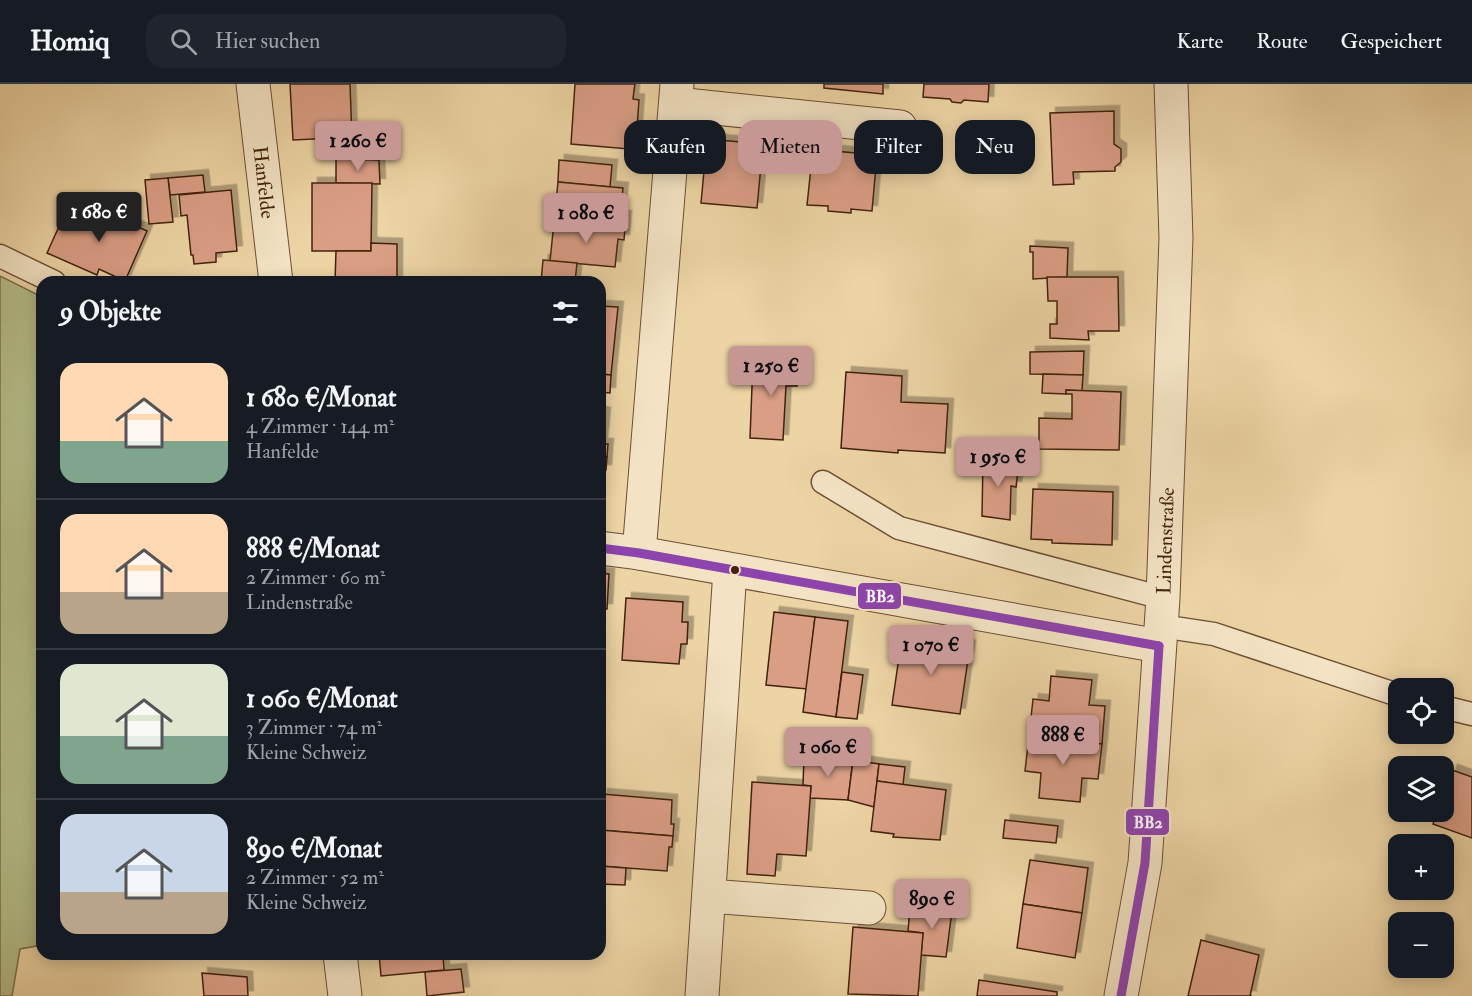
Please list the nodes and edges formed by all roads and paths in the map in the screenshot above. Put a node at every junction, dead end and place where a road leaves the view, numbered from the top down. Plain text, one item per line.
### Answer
1 (253, 84) edge
2 (1171, 84) edge
3 (676, 94) edge
4 (858, 120) edge
5 (0, 256) edge
6 (42, 276) edge
7 (275, 276) edge
8 (823, 482) dead end
9 (606, 549) edge
10 (639, 553) junction
11 (730, 570) junction
12 (1161, 623) junction
13 (1388, 692) edge
14 (1454, 710) edge
15 (1472, 714) edge
16 (709, 896) junction
17 (869, 908) dead end
18 (341, 960) edge
19 (345, 996) edge
20 (702, 996) edge
21 (1121, 996) edge

1 - 7 street, Hanfelde
2 - 12 street, Lindenstraße
3 - 4 street
3 - 10 street
5 - 6 lane
8 - 12 lane
9 - 10 street
10 - 11 street
11 - 12 street
11 - 16 street
12 - 13 lane
12 - 21 street, Lindenstraße
14 - 15 lane
16 - 17 street
16 - 20 street
18 - 19 street

